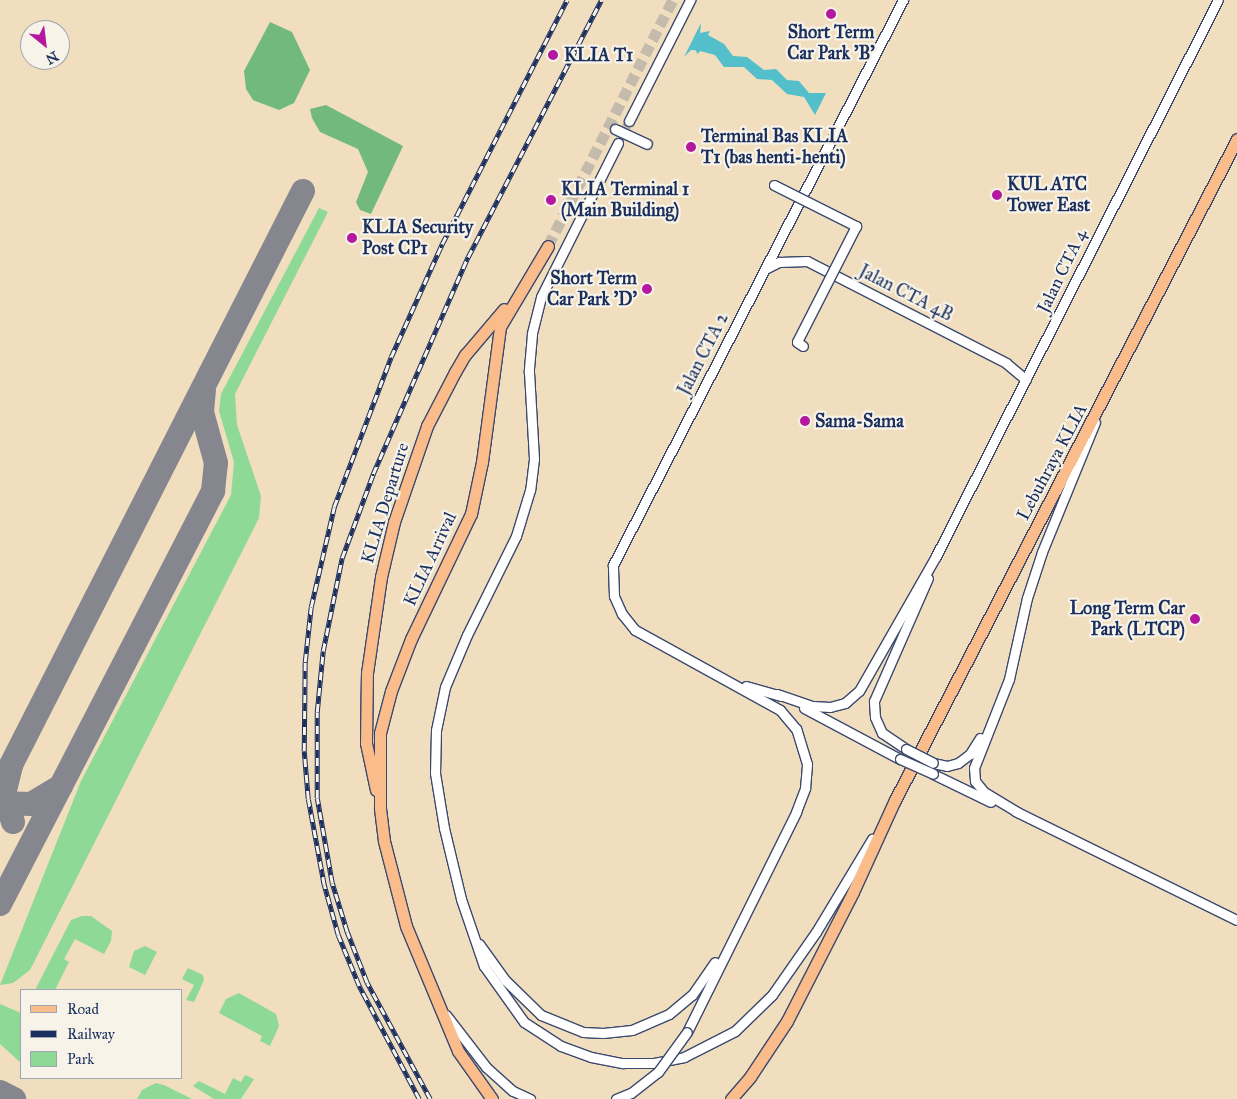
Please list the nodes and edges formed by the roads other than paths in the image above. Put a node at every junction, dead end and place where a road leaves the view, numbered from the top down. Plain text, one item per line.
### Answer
1 (690, 0) edge
2 (903, 0) edge
3 (1218, 0) edge
4 (629, 121) tunnel mouth
5 (615, 128) dead end
6 (1237, 139) edge
7 (618, 143) tunnel mouth
8 (647, 144) dead end
9 (1237, 154) edge
10 (774, 185) dead end
11 (1210, 194) junction
12 (545, 245) joint
13 (765, 269) junction
14 (803, 346) dead end
15 (1026, 380) junction
16 (1099, 409) junction
17 (936, 556) junction
18 (728, 681) junction
19 (777, 694) junction
20 (992, 719) junction
21 (895, 800) junction
22 (380, 807) junction
23 (1019, 813) junction
24 (1237, 920) edge
25 (737, 928) junction
26 (475, 941) junction
27 (437, 1002) junction
28 (492, 1099) edge
29 (530, 1099) edge
30 (616, 1099) edge
31 (732, 1099) edge

1 - 4 street
2 - 13 street, Jalan CTA 2
3 - 15 street, Jalan CTA 4
5 - 8 street, bridge
6 - 11 main road, Lebuhraya KLIA
7 - 26 street
9 - 11 main road
10 - 14 street, bridge
11 - 16 main road, Lebuhraya KLIA
12 - 22 main road, KLIA Arrival
12 - 22 main road, KLIA Departure
13 - 15 street, Jalan CTA 4B
13 - 18 street, Jalan CTA 2
15 - 17 street, Jalan CTA 4
16 - 20 street
16 - 21 main road, Lebuhraya KLIA
17 - 19 street
17 - 20 street, bridge
18 - 19 street
18 - 25 street
19 - 23 street, bridge
20 - 23 street
21 - 26 street
21 - 31 main road, Lebuhraya KLIA
22 - 27 main road
23 - 24 street
25 - 26 street
25 - 30 street, bridge
27 - 28 main road
27 - 29 street

